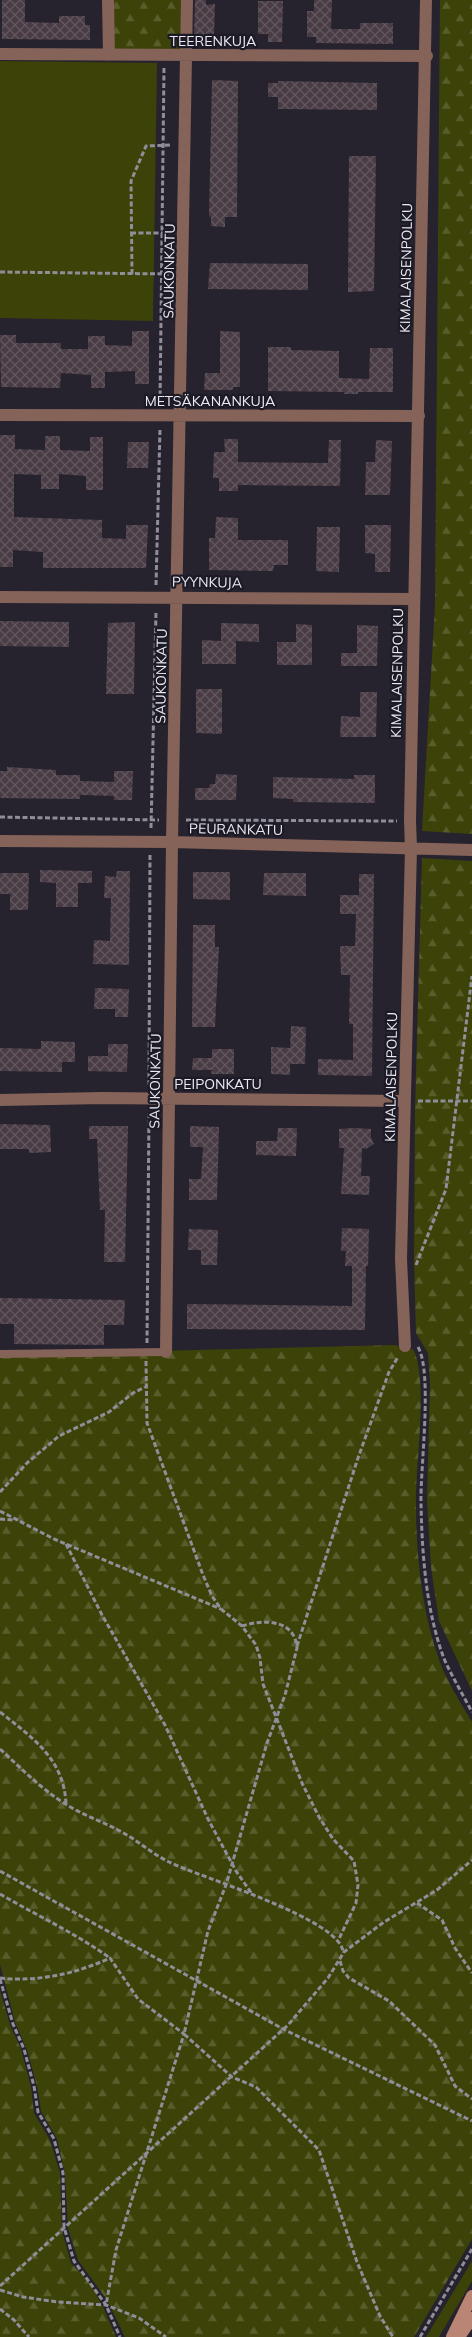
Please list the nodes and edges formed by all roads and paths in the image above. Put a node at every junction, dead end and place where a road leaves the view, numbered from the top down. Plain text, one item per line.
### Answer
1 (108, 0) edge
2 (187, 0) edge
3 (426, 0) edge
4 (0, 54) edge
5 (109, 55) junction
6 (164, 56) junction
7 (186, 56) junction
8 (427, 56) junction
9 (186, 144) junction
10 (163, 145) junction
11 (131, 233) junction
12 (161, 233) junction
13 (185, 233) junction
14 (0, 272) edge
15 (132, 274) junction
16 (160, 274) junction
17 (184, 274) junction
18 (0, 415) edge
19 (180, 415) junction
20 (160, 416) junction
21 (419, 416) junction
22 (156, 596) junction
23 (0, 597) edge
24 (177, 597) junction
25 (414, 599) junction
26 (0, 817) edge
27 (151, 819) junction
28 (173, 820) junction
29 (410, 821) junction
30 (0, 841) edge
31 (150, 842) junction
32 (172, 842) junction
33 (412, 848) junction
34 (472, 850) edge
35 (472, 976) edge
36 (149, 1098) junction
37 (169, 1099) junction
38 (0, 1100) edge
39 (405, 1101) junction
40 (455, 1101) junction
41 (472, 1101) edge
42 (414, 1272) dead end
43 (405, 1346) junction
44 (166, 1352) joint
45 (0, 1354) edge
46 (145, 1386) junction
47 (0, 1492) edge
48 (0, 1511) edge
49 (0, 1519) edge
50 (14, 1520) junction
51 (66, 1544) junction
52 (221, 1609) junction
53 (242, 1626) junction
54 (297, 1648) junction
55 (0, 1712) edge
56 (472, 1712) edge
57 (276, 1719) junction
58 (0, 1749) edge
59 (66, 1804) junction
60 (472, 1860) edge
61 (232, 1864) junction
62 (0, 1871) edge
63 (226, 1885) junction
64 (0, 1894) edge
65 (252, 1894) junction
66 (417, 1903) junction
67 (338, 1941) junction
68 (344, 1952) junction
69 (110, 1958) junction
70 (340, 1959) junction
71 (472, 1973) edge
72 (0, 1978) edge
73 (198, 1979) junction
74 (283, 2029) junction
75 (184, 2034) junction
76 (232, 2077) junction
77 (472, 2099) edge
78 (472, 2121) edge
79 (145, 2155) junction
80 (64, 2227) junction
81 (472, 2248) edge
82 (0, 2286) edge
83 (0, 2290) edge
84 (472, 2296) edge
85 (106, 2305) junction
86 (0, 2309) edge
87 (472, 2318) edge
88 (29, 2337) edge
89 (120, 2337) edge
90 (166, 2337) edge
91 (393, 2337) edge
92 (420, 2337) edge
93 (452, 2337) edge
94 (459, 2337) edge

1 - 5 street
2 - 7 street, SAUKONKATU
3 - 8 street, KIMALAISENPOLKU
4 - 5 street, TEERENKUJA
5 - 6 street, TEERENKUJA
6 - 7 street, TEERENKUJA
6 - 10 path
7 - 8 street, TEERENKUJA
7 - 9 street, SAUKONKATU
8 - 21 street, KIMALAISENPOLKU
9 - 10 path
9 - 13 street, SAUKONKATU
10 - 11 path
10 - 12 path
11 - 12 path
11 - 15 path
12 - 13 path
12 - 16 path
13 - 17 street, SAUKONKATU
14 - 15 path
15 - 16 path
16 - 17 path
16 - 20 path
17 - 19 street, SAUKONKATU
18 - 20 street, METSÄKANANKUJA
19 - 20 street, METSÄKANANKUJA
19 - 21 street, METSÄKANANKUJA
19 - 24 street, SAUKONKATU
20 - 22 path
21 - 25 street, KIMALAISENPOLKU
22 - 23 street, PYYNKUJA
22 - 24 street, PYYNKUJA
22 - 27 path
24 - 25 street, PYYNKUJA
24 - 28 street, SAUKONKATU
25 - 29 street, KIMALAISENPOLKU
26 - 27 path
27 - 28 path
27 - 31 path
28 - 29 path
28 - 32 street, SAUKONKATU
29 - 33 street, KIMALAISENPOLKU
30 - 31 street, PEURANKATU
31 - 32 street, PEURANKATU
31 - 36 path
32 - 33 street, PEURANKATU
32 - 37 street, SAUKONKATU
33 - 34 street, PEURANKATU
33 - 39 street, KIMALAISENPOLKU
35 - 40 path
36 - 37 street, PEIPONKATU
36 - 38 street, PEIPONKATU
36 - 46 path
37 - 39 street, PEIPONKATU
37 - 44 street, SAUKONKATU
39 - 40 path
39 - 43 street, KIMALAISENPOLKU
40 - 41 path
40 - 42 path
43 - 54 path
43 - 56 path
44 - 45 lane
46 - 47 path
46 - 52 path
48 - 50 path
49 - 50 path
50 - 51 path
51 - 52 path
51 - 61 path
52 - 53 path
53 - 54 path
53 - 57 path
54 - 57 path
55 - 59 path
57 - 61 path
57 - 67 path
58 - 59 path
59 - 63 path
60 - 66 path
61 - 63 path
61 - 65 path
62 - 73 path
63 - 65 path
63 - 73 path
64 - 69 path
65 - 67 path
66 - 68 path
66 - 71 path
67 - 68 path
68 - 70 path
69 - 72 path
69 - 75 path
70 - 74 path
70 - 77 path
72 - 80 path
73 - 74 path
73 - 75 path
74 - 76 path
74 - 78 path
75 - 76 path
75 - 79 path
76 - 79 path
76 - 91 path
79 - 80 path
79 - 85 path
80 - 82 path
80 - 85 path
81 - 92 path
83 - 85 path
84 - 93 main road
85 - 89 path
85 - 90 path
86 - 88 path
87 - 94 main road

